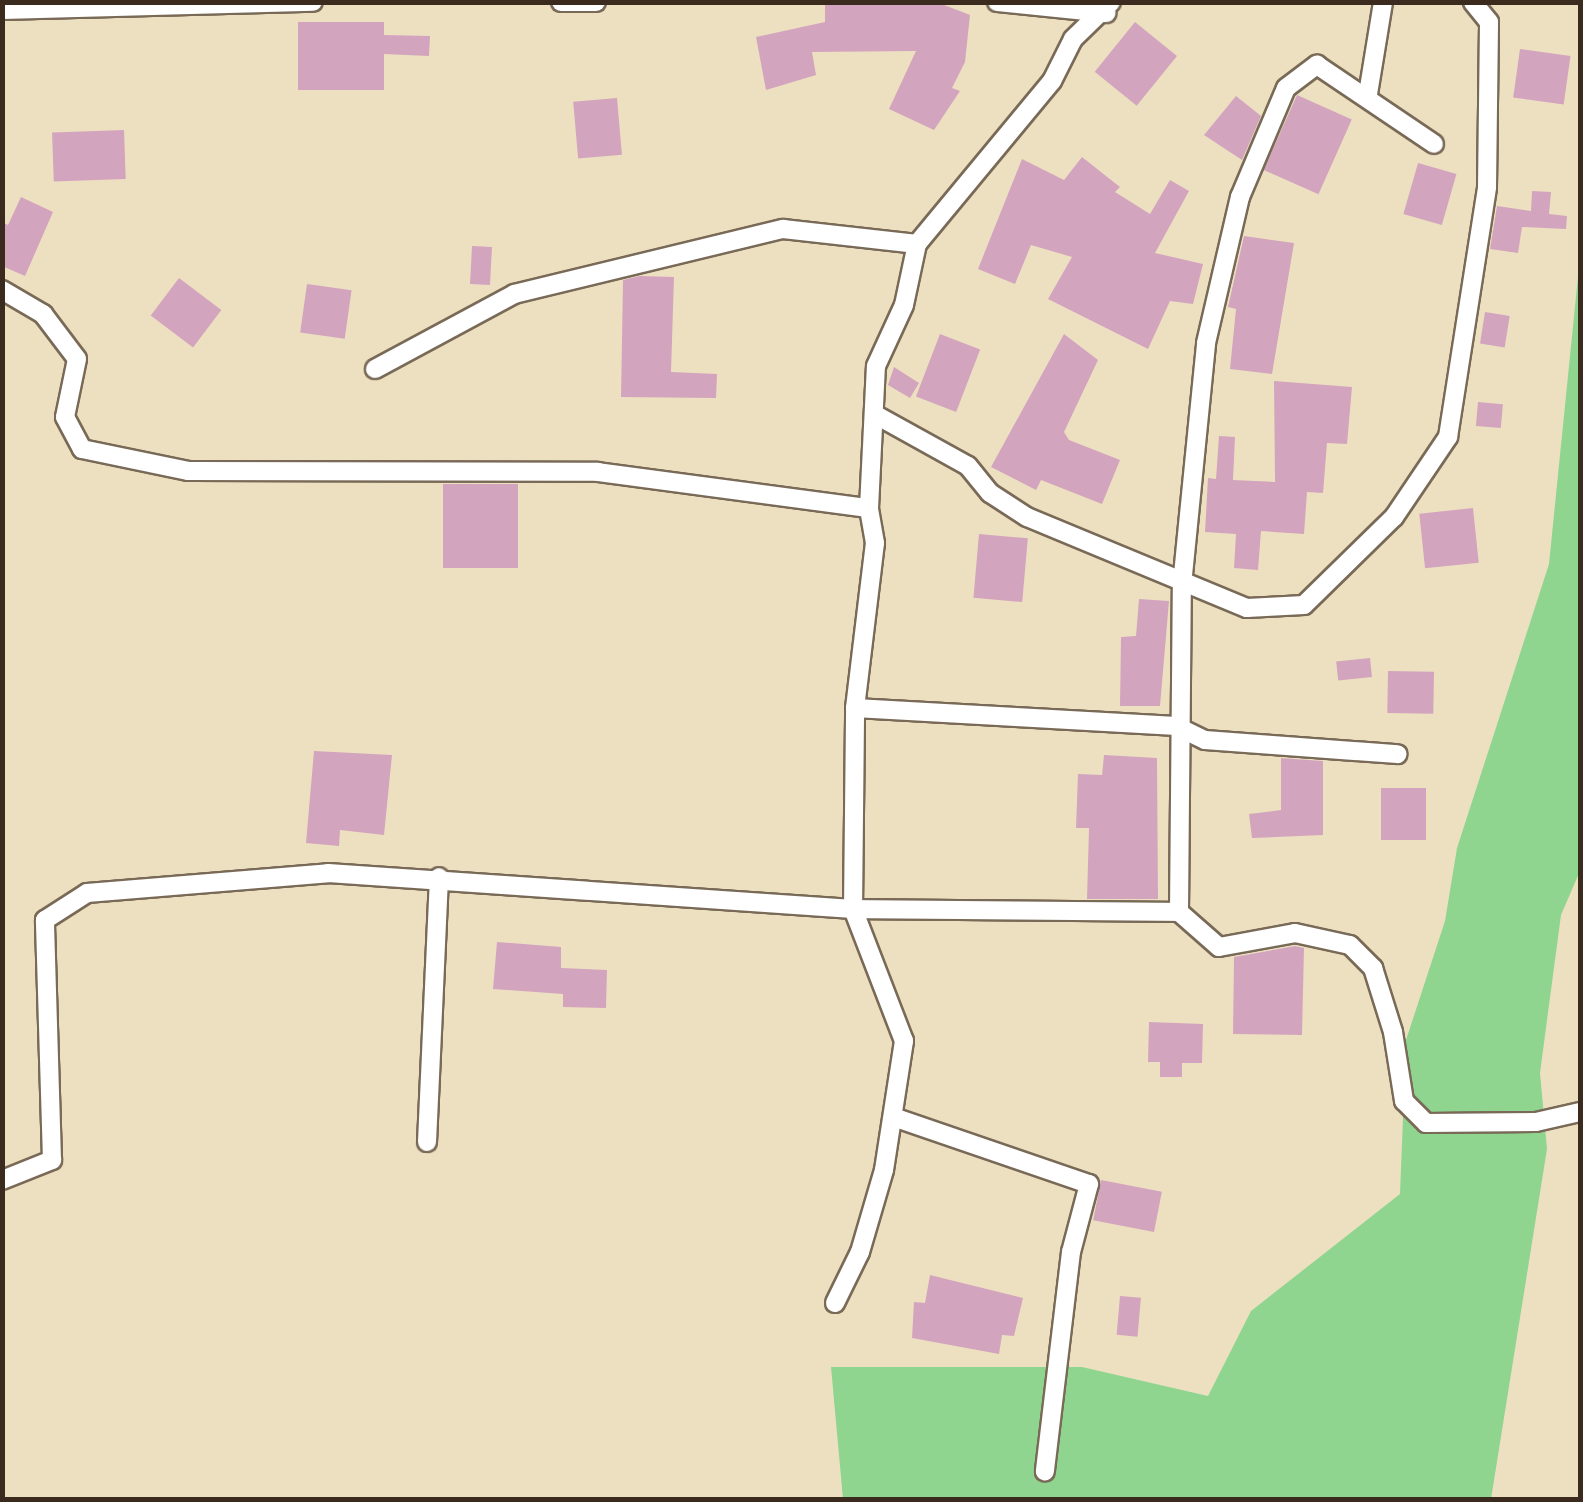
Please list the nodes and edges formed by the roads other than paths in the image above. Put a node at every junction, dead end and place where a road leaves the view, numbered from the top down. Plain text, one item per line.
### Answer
1 (313, 2) edge
2 (560, 2) edge
3 (596, 2) edge
4 (997, 2) edge
5 (1383, 2) edge
6 (1473, 2) edge
7 (578, 3) edge
8 (1108, 8) edge
9 (2, 10) edge
10 (1368, 94) junction
11 (1434, 144) dead end
12 (916, 244) junction
13 (2, 290) edge
14 (375, 369) dead end
15 (876, 416) junction
16 (869, 508) junction
17 (1182, 585) junction
18 (854, 708) junction
19 (1176, 726) junction
20 (1397, 754) dead end
21 (439, 877) junction
22 (853, 909) junction
23 (1178, 912) junction
24 (1580, 1112) edge
25 (893, 1117) junction
26 (428, 1142) dead end
27 (2, 1180) edge
28 (835, 1302) dead end
29 (1044, 1471) dead end

1 - 9 street
2 - 7 street
3 - 7 street
4 - 8 street
5 - 10 street
6 - 17 street
8 - 12 street
10 - 11 street
10 - 17 street
12 - 14 street
12 - 15 street
13 - 16 street
15 - 16 street
15 - 17 street
16 - 18 street
17 - 19 street
18 - 19 street
18 - 22 street
19 - 20 street
19 - 23 street
21 - 22 street
21 - 26 street
21 - 27 street
22 - 23 street
22 - 25 street
23 - 24 street
25 - 28 street
25 - 29 street

